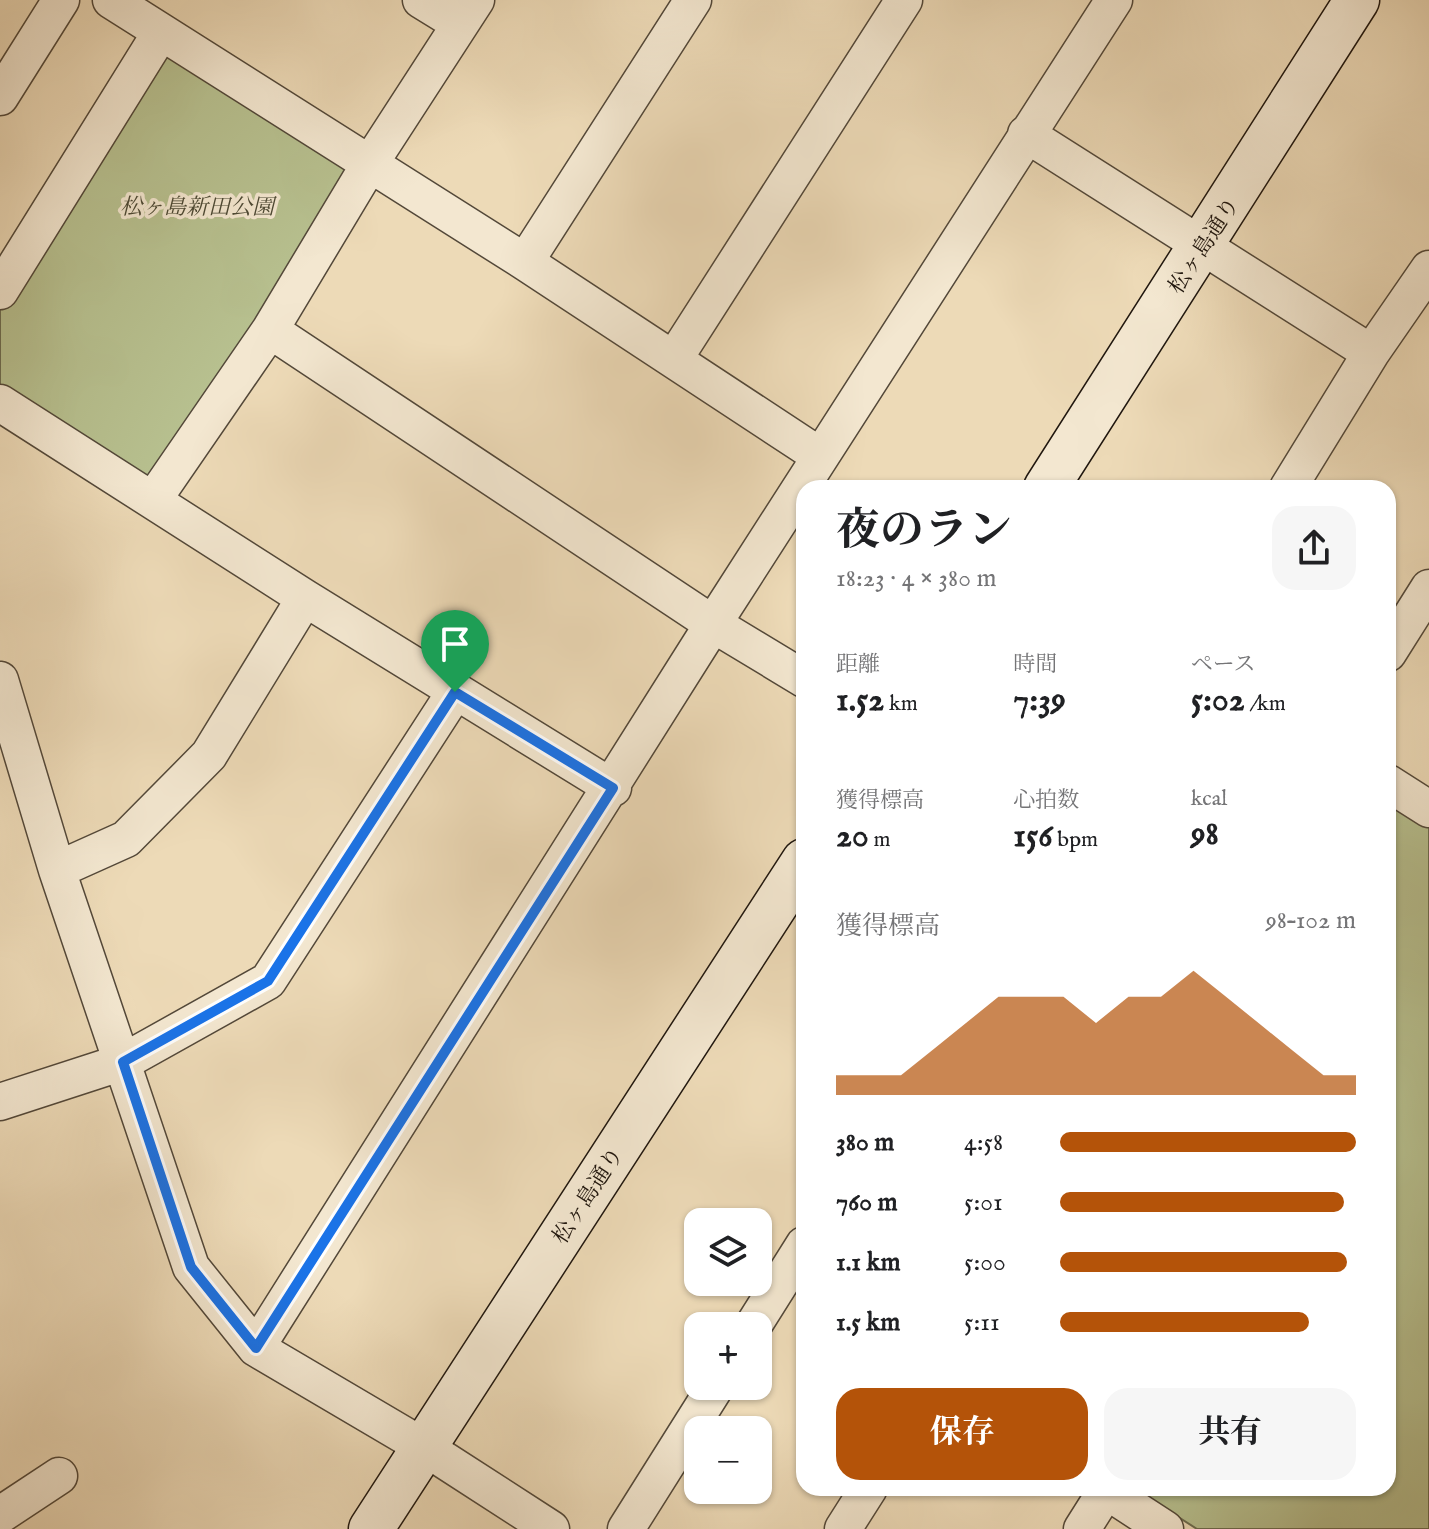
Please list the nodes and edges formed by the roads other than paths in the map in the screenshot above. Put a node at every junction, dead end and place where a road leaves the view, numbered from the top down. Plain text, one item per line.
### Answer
1 (61, 0) edge
2 (111, 0) edge
3 (421, 0) edge
4 (693, 0) edge
5 (904, 0) edge
6 (1114, 0) edge
7 (1357, 0) edge
8 (468, 12) edge
9 (161, 32) junction
10 (0, 97) edge
11 (1026, 134) junction
12 (369, 165) junction
13 (1203, 246) junction
14 (525, 262) junction
15 (1429, 269) edge
16 (0, 291) edge
17 (270, 330) junction
18 (1371, 353) junction
19 (674, 359) junction
20 (0, 403) edge
21 (820, 456) junction
22 (805, 480) edge
23 (1051, 480) edge
24 (1293, 480) edge
25 (796, 494) edge
26 (153, 500) junction
27 (1429, 588) edge
28 (305, 598) junction
29 (713, 624) junction
30 (1396, 640) edge
31 (796, 674) edge
32 (0, 680) edge
33 (455, 692) junction
34 (613, 788) junction
35 (1396, 788) edge
36 (1429, 809) edge
37 (57, 870) junction
38 (796, 873) edge
39 (123, 1062) junction
40 (0, 1102) edge
41 (794, 1284) edge
42 (767, 1312) edge
43 (256, 1348) junction
44 (707, 1400) edge
45 (424, 1447) junction
46 (59, 1476) dead end
47 (864, 1496) edge
48 (1100, 1496) edge
49 (1115, 1496) edge
50 (0, 1515) edge
51 (371, 1529) edge
52 (551, 1529) edge
53 (626, 1529) edge
54 (843, 1529) edge
55 (1082, 1529) edge
56 (1165, 1529) edge

1 - 10 street
2 - 9 street
3 - 8 street
4 - 14 street
5 - 19 street
6 - 11 street
7 - 13 street, 松ヶ島通り
8 - 12 street
9 - 12 street
9 - 16 street
11 - 13 street
11 - 21 street
12 - 14 street
12 - 17 street
13 - 18 street
13 - 23 street, 松ヶ島通り
14 - 19 street
15 - 18 street
17 - 26 street
17 - 29 street
18 - 24 street
19 - 21 street
20 - 26 street
21 - 22 street
25 - 29 street
26 - 28 street
27 - 30 street
28 - 33 street
28 - 37 street
29 - 31 street
29 - 34 street
32 - 37 street
33 - 34 street
33 - 39 street
34 - 43 street
35 - 36 street
37 - 39 street
38 - 45 street, 松ヶ島通り
39 - 40 street
39 - 43 street
41 - 42 street
43 - 45 street
44 - 53 street
45 - 51 street, 松ヶ島通り
45 - 52 street
46 - 50 street
47 - 54 street
48 - 55 street
49 - 56 street

